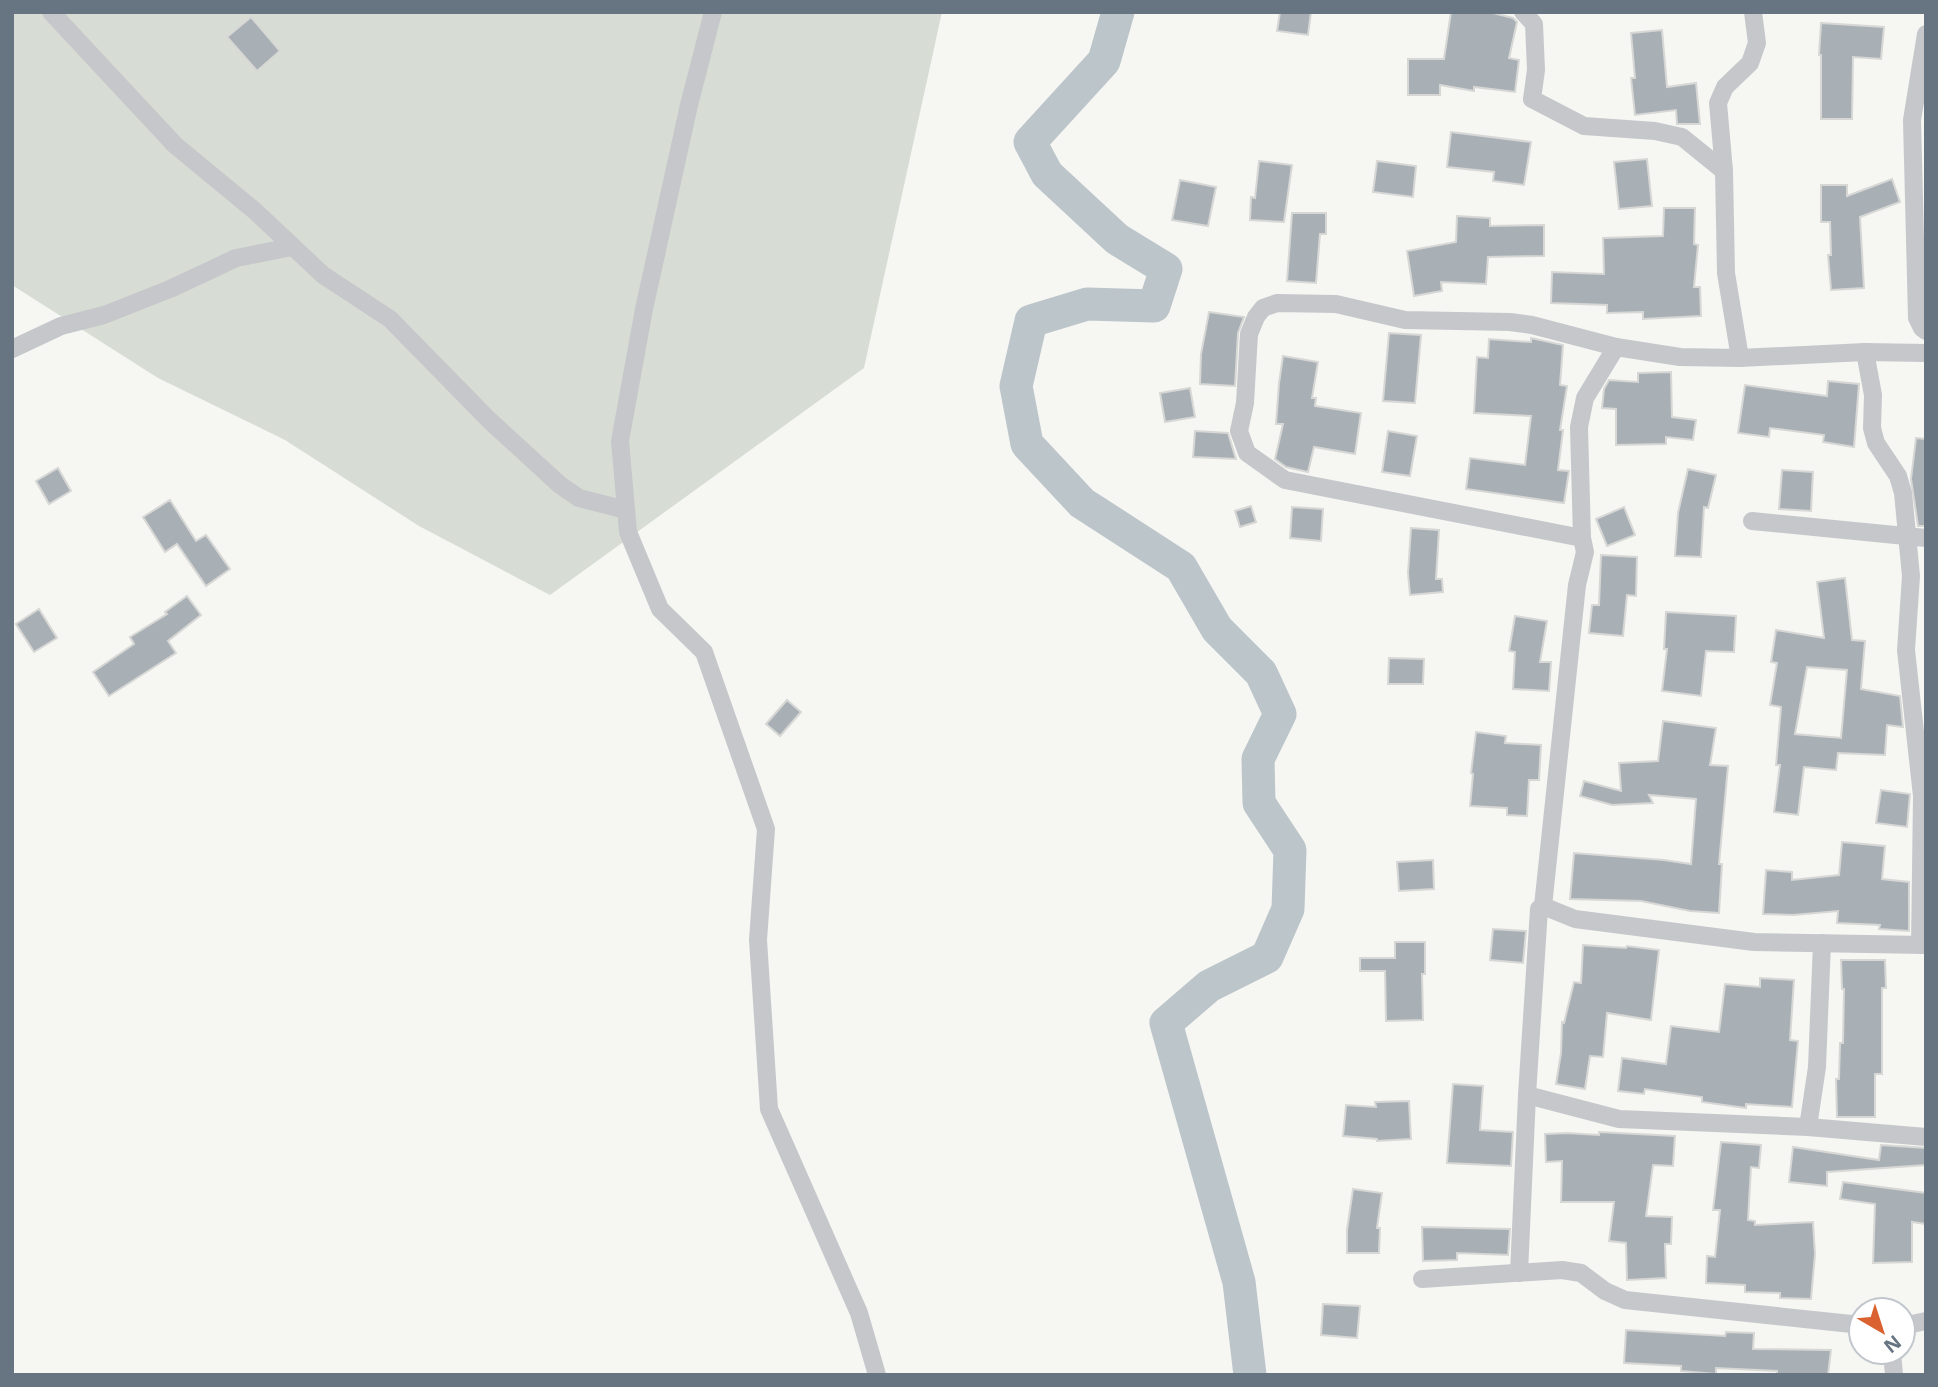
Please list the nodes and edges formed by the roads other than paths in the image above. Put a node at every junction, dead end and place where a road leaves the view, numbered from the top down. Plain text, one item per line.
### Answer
1 (51, 12) edge
2 (713, 12) edge
3 (1523, 12) edge
4 (1753, 12) edge
5 (1926, 34) edge
6 (1919, 121) edge
7 (1724, 171) junction
8 (292, 247) junction
9 (1926, 331) edge
10 (1616, 347) junction
11 (12, 349) edge
12 (1865, 352) junction
13 (1926, 353) edge
14 (1741, 358) junction
15 (626, 510) junction
16 (1752, 521) dead end
17 (1907, 535) junction
18 (1582, 538) junction
19 (1926, 538) edge
20 (1920, 721) edge
21 (1543, 906) junction
22 (1822, 943) junction
23 (1923, 944) edge
24 (1527, 1095) junction
25 (1808, 1127) junction
26 (1926, 1137) edge
27 (1519, 1273) junction
28 (1422, 1279) dead end
29 (1847, 1324) edge
30 (877, 1375) edge

1 - 8 street
2 - 15 street
3 - 7 street
4 - 7 street
5 - 6 street
6 - 9 street
7 - 14 street
8 - 11 street
8 - 15 street
10 - 14 street
10 - 18 street
10 - 18 street
12 - 13 street
12 - 14 street
12 - 17 street
15 - 30 street
16 - 17 street
17 - 19 street
17 - 20 street
18 - 21 street
20 - 23 street
21 - 22 street
21 - 24 street
22 - 23 street
22 - 25 street
24 - 25 street
24 - 27 street
25 - 26 street
27 - 28 street
27 - 29 street

